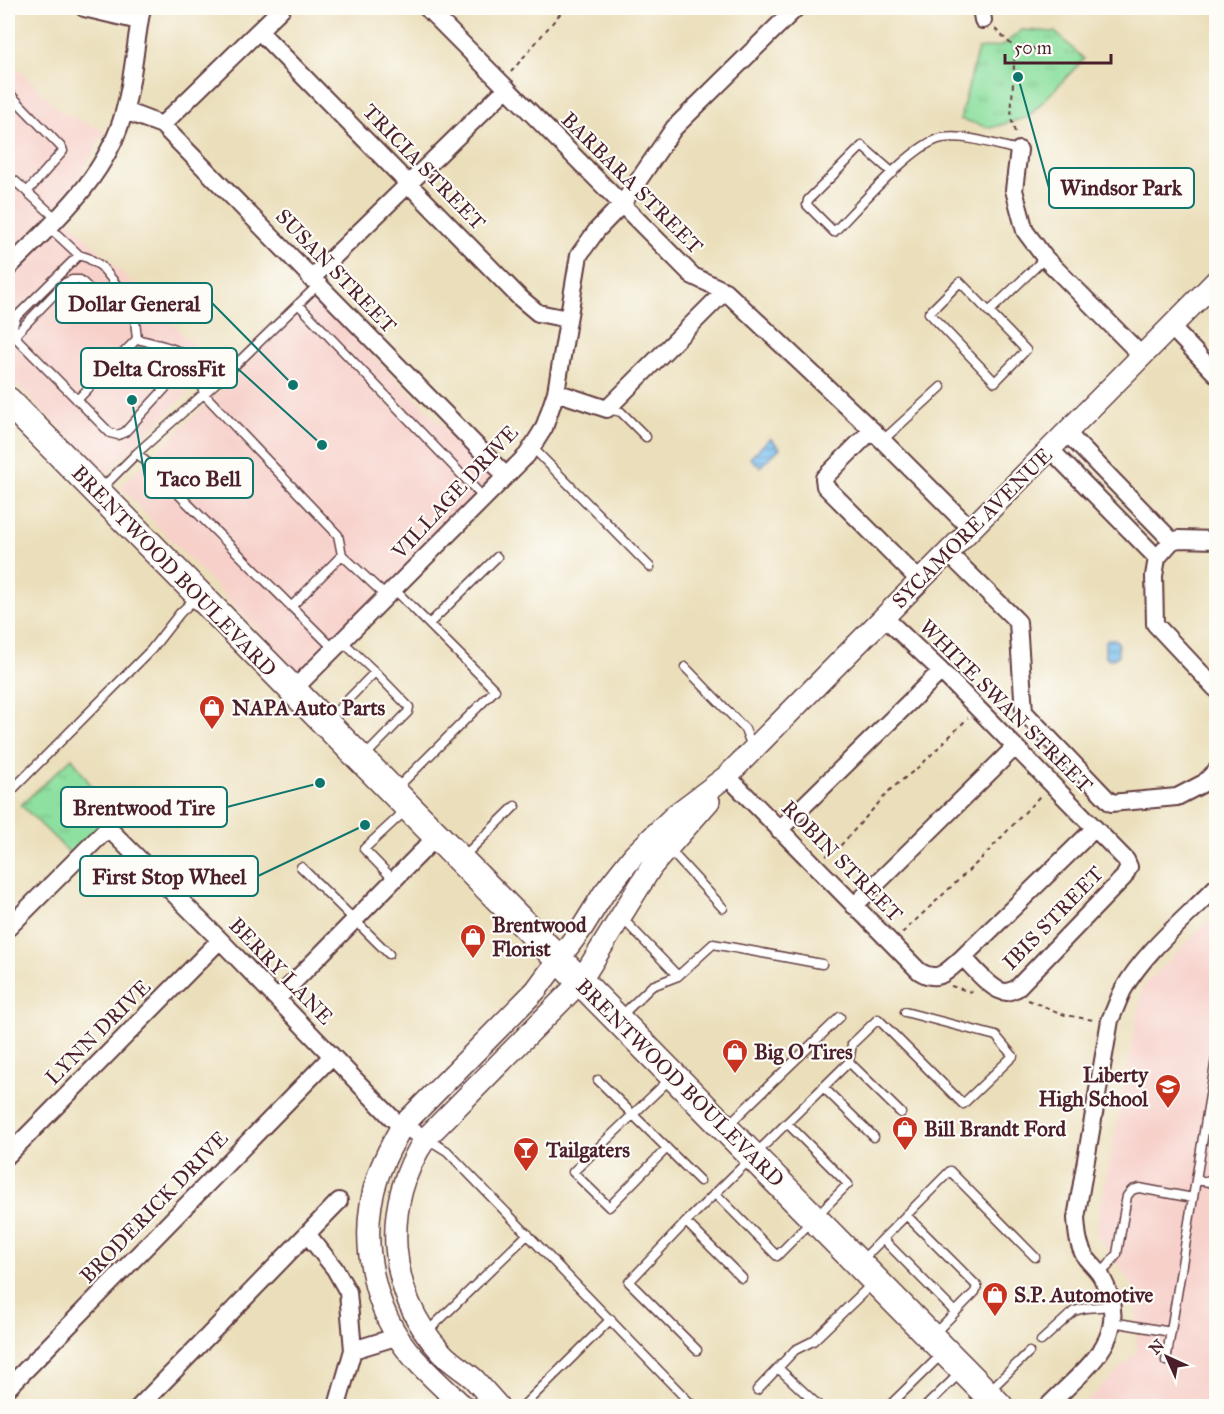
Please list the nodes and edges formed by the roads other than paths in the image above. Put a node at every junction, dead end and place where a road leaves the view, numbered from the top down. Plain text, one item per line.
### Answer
1 (84, 8) edge
2 (282, 8) edge
3 (427, 8) edge
4 (796, 8) edge
5 (141, 14) edge
6 (259, 31) junction
7 (507, 88) junction
8 (8, 92) edge
9 (125, 111) junction
10 (162, 125) junction
11 (1019, 150) joint
12 (893, 173) junction
13 (8, 177) edge
14 (408, 183) junction
15 (27, 192) junction
16 (623, 203) junction
17 (53, 223) junction
18 (79, 255) junction
19 (1045, 258) junction
20 (8, 268) edge
21 (1216, 281) edge
22 (315, 282) junction
23 (725, 291) junction
24 (298, 304) junction
25 (111, 309) dead end
26 (989, 312) junction
27 (568, 319) junction
28 (1171, 327) junction
29 (15, 335) junction
30 (137, 339) junction
31 (178, 351) junction
32 (1142, 356) junction
33 (1216, 374) edge
34 (941, 387) dead end
35 (556, 392) junction
36 (204, 394) junction
37 (8, 400) edge
38 (77, 400) junction
39 (607, 409) junction
40 (1067, 433) junction
41 (646, 436) dead end
42 (877, 436) junction
43 (532, 447) junction
44 (1050, 449) junction
45 (137, 453) junction
46 (506, 476) junction
47 (97, 492) junction
48 (484, 498) junction
49 (970, 528) junction
50 (1216, 540) edge
51 (1172, 541) junction
52 (947, 552) junction
53 (342, 555) junction
54 (497, 557) dead end
55 (1157, 558) junction
56 (650, 567) dead end
57 (919, 580) junction
58 (390, 593) junction
59 (198, 595) junction
60 (292, 606) junction
61 (884, 616) junction
62 (429, 624) junction
63 (338, 645) junction
64 (686, 667) dead end
65 (941, 671) junction
66 (375, 672) junction
67 (1216, 689) edge
68 (292, 691) junction
69 (325, 723) junction
70 (1015, 747) junction
71 (753, 749) junction
72 (362, 760) junction
73 (1216, 771) edge
74 (727, 776) junction
75 (8, 794) edge
76 (401, 800) junction
77 (514, 806) dead end
78 (1095, 828) junction
79 (780, 830) junction
80 (437, 836) junction
81 (667, 848) junction
82 (461, 860) junction
83 (301, 867) dead end
84 (394, 880) junction
85 (1216, 887) edge
86 (854, 906) junction
87 (723, 908) dead end
88 (621, 917) junction
89 (355, 920) junction
90 (8, 928) edge
91 (220, 940) junction
92 (389, 954) dead end
93 (963, 957) junction
94 (559, 959) junction
95 (822, 964) dead end
96 (678, 976) junction
97 (580, 982) junction
98 (278, 998) junction
99 (905, 1012) dead end
100 (840, 1017) dead end
101 (618, 1019) junction
102 (332, 1056) junction
103 (1216, 1059) edge
104 (849, 1062) junction
105 (673, 1076) junction
106 (598, 1080) dead end
107 (823, 1087) junction
108 (901, 1113) dead end
109 (633, 1115) junction
110 (787, 1123) junction
111 (402, 1126) junction
112 (724, 1128) junction
113 (426, 1137) junction
114 (874, 1137) dead end
115 (667, 1148) junction
116 (8, 1155) edge
117 (752, 1157) junction
118 (700, 1180) dead end
119 (1196, 1180) junction
120 (1216, 1183) edge
121 (716, 1193) junction
122 (1193, 1198) junction
123 (339, 1201) dead end
124 (906, 1215) junction
125 (814, 1219) junction
126 (686, 1222) junction
127 (528, 1234) junction
128 (308, 1235) junction
129 (883, 1239) junction
130 (1035, 1257) dead end
131 (867, 1273) junction
132 (1100, 1273) junction
133 (742, 1278) dead end
134 (955, 1312) junction
135 (1112, 1314) junction
136 (611, 1319) junction
137 (1171, 1332) junction
138 (426, 1333) junction
139 (399, 1336) junction
140 (1041, 1341) dead end
141 (353, 1350) junction
142 (697, 1350) dead end
143 (1029, 1352) dead end
144 (946, 1353) junction
145 (1166, 1361) dead end
146 (778, 1368) junction
147 (8, 1389) edge
148 (758, 1390) dead end
149 (993, 1400) edge
150 (140, 1407) edge
151 (337, 1407) edge
152 (464, 1407) edge
153 (498, 1407) edge
154 (523, 1407) edge
155 (690, 1407) edge
156 (819, 1407) edge
157 (889, 1407) edge
158 (926, 1407) edge
159 (1048, 1407) edge

1 - 5 street
2 - 6 street
3 - 7 street, BARBARA STREET
4 - 16 street, VILLAGE DRIVE
5 - 9 street
6 - 10 street
6 - 14 street, TRICIA STREET
7 - 14 street
7 - 16 street, BARBARA STREET
8 - 15 lane
9 - 10 street, SUSAN STREET
9 - 17 street
10 - 22 street, SUSAN STREET
11 - 12 lane
11 - 19 street
12 - 12 lane
13 - 15 lane
14 - 22 street
14 - 27 street, TRICIA STREET
15 - 17 lane
16 - 23 street, BARBARA STREET
16 - 27 street, VILLAGE DRIVE
17 - 18 lane
17 - 20 street
18 - 29 lane
18 - 30 lane
19 - 26 lane
19 - 32 street
21 - 28 street, SYCAMORE AVENUE
22 - 24 lane
22 - 46 street, SUSAN STREET
23 - 39 street
23 - 42 street, BARBARA STREET
24 - 36 lane
24 - 48 lane
25 - 29 lane
26 - 26 lane
27 - 35 street, VILLAGE DRIVE
28 - 32 street, SYCAMORE AVENUE
28 - 33 street
29 - 38 lane
30 - 31 lane
30 - 38 lane
31 - 36 lane
31 - 38 lane
32 - 40 street, SYCAMORE AVENUE
34 - 42 lane
35 - 39 street
35 - 43 street, VILLAGE DRIVE
36 - 45 lane
36 - 53 lane
37 - 47 main road, BRENTWOOD BOULEVARD
39 - 41 lane
40 - 44 street, SYCAMORE AVENUE
40 - 51 street
42 - 49 street, BARBARA STREET
42 - 57 street
43 - 46 street, VILLAGE DRIVE
43 - 56 lane
44 - 49 street, SYCAMORE AVENUE
44 - 55 street
45 - 47 lane
45 - 60 lane
46 - 48 street, VILLAGE DRIVE
47 - 59 main road, BRENTWOOD BOULEVARD
48 - 58 street, VILLAGE DRIVE
49 - 52 street, SYCAMORE AVENUE
50 - 51 street
51 - 55 street
52 - 57 street, SYCAMORE AVENUE
52 - 73 street
53 - 58 lane
53 - 60 lane
54 - 62 lane
55 - 67 street
57 - 61 street, SYCAMORE AVENUE
58 - 62 lane
58 - 63 street, VILLAGE DRIVE
59 - 68 main road, BRENTWOOD BOULEVARD
59 - 75 lane
60 - 63 lane
61 - 65 street, WHITE SWAN STREET
61 - 71 street, SYCAMORE AVENUE
62 - 76 lane
63 - 66 lane
63 - 68 street, VILLAGE DRIVE
64 - 71 lane
65 - 70 street, WHITE SWAN STREET
65 - 79 street
66 - 69 lane
66 - 72 lane
68 - 69 main road, BRENTWOOD BOULEVARD
69 - 72 main road, BRENTWOOD BOULEVARD
70 - 78 street, WHITE SWAN STREET
70 - 86 street
71 - 74 street, SYCAMORE AVENUE
72 - 76 main road, BRENTWOOD BOULEVARD
74 - 79 street, ROBIN STREET
74 - 81 street, SYCAMORE AVENUE
74 - 94 street, SYCAMORE AVENUE
76 - 80 main road, BRENTWOOD BOULEVARD
76 - 84 lane
77 - 82 lane
78 - 93 street
78 - 93 street, IBIS STREET
79 - 86 street, ROBIN STREET
80 - 82 main road, BRENTWOOD BOULEVARD
80 - 84 street
81 - 87 lane
81 - 88 street, SYCAMORE AVENUE
82 - 94 main road, BRENTWOOD BOULEVARD
83 - 89 lane
84 - 89 street
85 - 132 street
86 - 93 street, ROBIN STREET
88 - 96 lane
88 - 97 street, SYCAMORE AVENUE
89 - 92 lane
89 - 98 street
90 - 91 street, BERRY LANE
91 - 98 street, BERRY LANE
91 - 116 street, LYNN DRIVE
94 - 97 main road, BRENTWOOD BOULEVARD
94 - 111 street, SYCAMORE AVENUE
95 - 96 lane
96 - 101 lane
97 - 101 main road, BRENTWOOD BOULEVARD
97 - 113 street, SYCAMORE AVENUE
98 - 102 street, BERRY LANE
99 - 104 lane
100 - 112 lane
101 - 105 main road, BRENTWOOD BOULEVARD
102 - 111 street, BERRY LANE
102 - 147 street, BRODERICK DRIVE
103 - 119 lane
104 - 107 lane
104 - 108 lane
105 - 109 lane
105 - 112 main road, BRENTWOOD BOULEVARD
106 - 109 lane
107 - 110 lane
107 - 114 lane
109 - 115 lane
109 - 115 lane
110 - 117 lane
110 - 125 lane
111 - 113 street, BERRY LANE
111 - 139 street, SYCAMORE AVENUE
112 - 117 main road, BRENTWOOD BOULEVARD
113 - 127 lane
113 - 138 street, SYCAMORE AVENUE
115 - 118 lane
117 - 121 lane
117 - 125 main road, BRENTWOOD BOULEVARD
119 - 120 lane
119 - 122 lane
121 - 125 lane
121 - 126 lane
122 - 132 lane
122 - 137 lane
123 - 128 street
124 - 129 lane
124 - 130 lane
124 - 134 lane
125 - 131 main road, BRENTWOOD BOULEVARD
126 - 133 lane
126 - 142 lane
127 - 136 lane
127 - 138 lane
128 - 141 street
128 - 150 street
129 - 131 lane
129 - 134 lane
131 - 144 main road, BRENTWOOD BOULEVARD
131 - 146 lane
132 - 135 street
134 - 144 lane
135 - 137 lane
135 - 140 lane
135 - 159 street
136 - 154 lane
136 - 155 lane
137 - 145 lane
138 - 153 street, SYCAMORE AVENUE
139 - 141 street
139 - 152 street, SYCAMORE AVENUE
141 - 151 street
143 - 149 lane
144 - 149 main road, BRENTWOOD BOULEVARD
144 - 157 lane
144 - 158 lane
146 - 148 lane
146 - 156 lane

